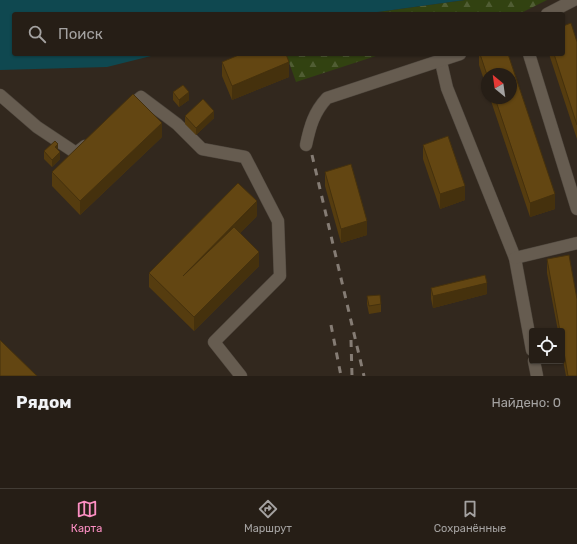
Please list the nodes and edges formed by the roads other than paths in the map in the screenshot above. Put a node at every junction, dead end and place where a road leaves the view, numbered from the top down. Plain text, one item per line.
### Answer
1 (574, 0) edge
2 (551, 12) edge
3 (455, 56) edge
4 (530, 56) edge
5 (440, 62) junction
6 (0, 95) edge
7 (117, 118) edge
8 (94, 138) edge
9 (306, 145) dead end
10 (577, 209) edge
11 (577, 243) edge
12 (515, 258) junction
13 (529, 334) edge
14 (535, 364) edge
15 (242, 376) edge
16 (537, 376) edge

1 - 2 lane
3 - 5 lane
4 - 10 lane
5 - 9 lane
5 - 12 lane
6 - 8 lane
7 - 15 lane
11 - 12 lane
12 - 13 lane
14 - 16 lane

